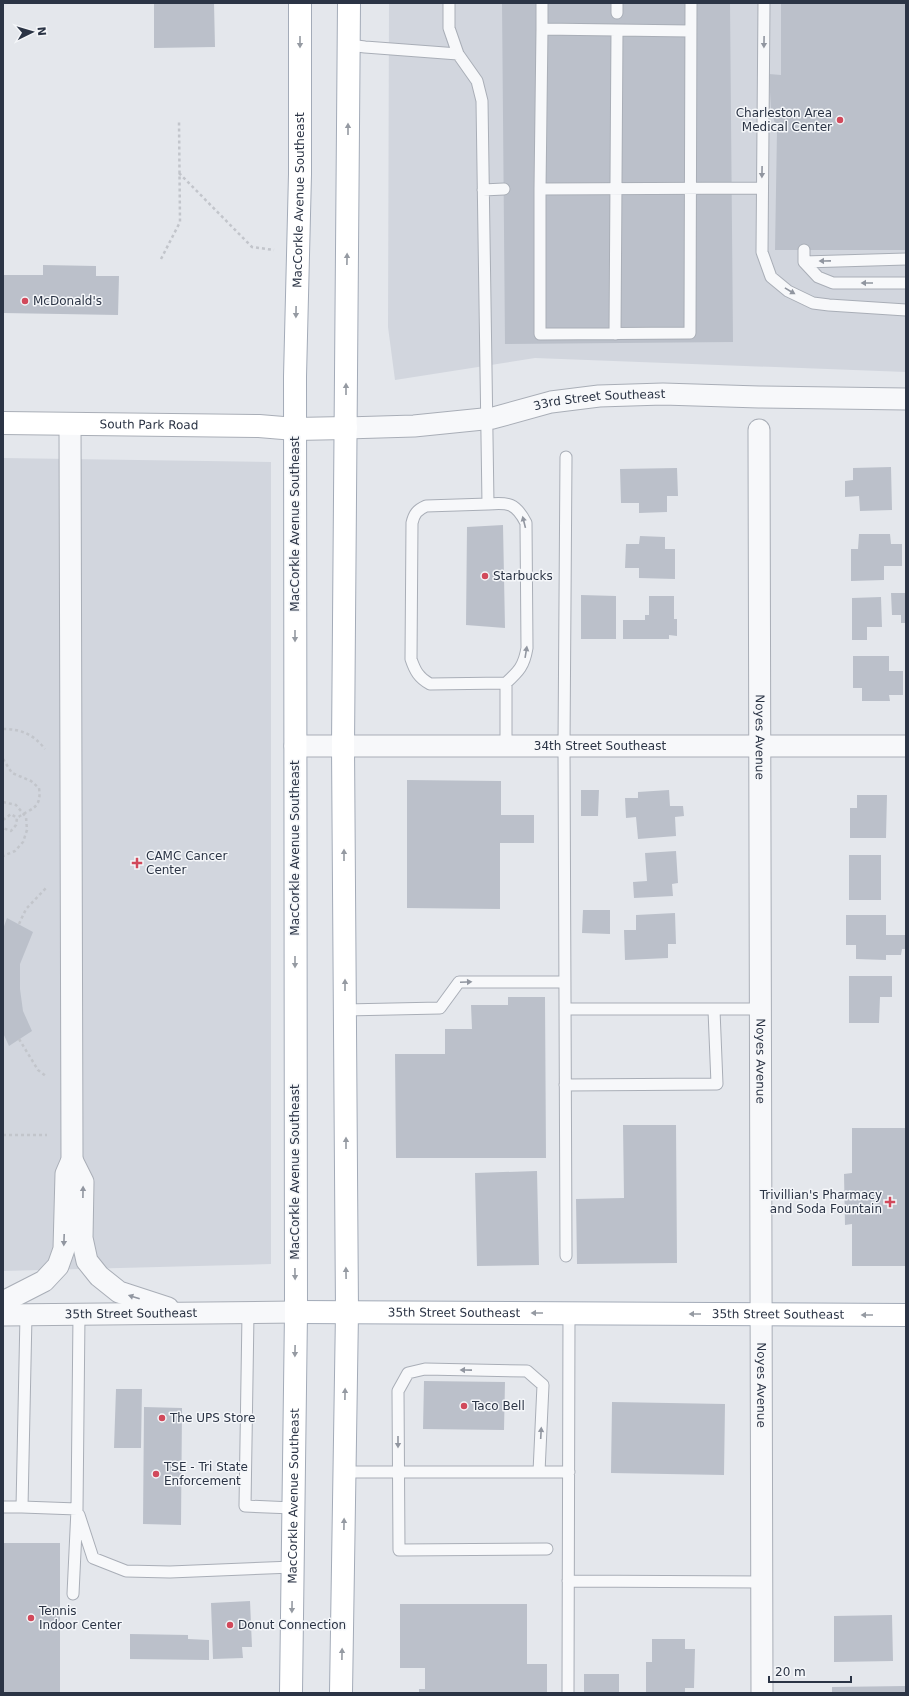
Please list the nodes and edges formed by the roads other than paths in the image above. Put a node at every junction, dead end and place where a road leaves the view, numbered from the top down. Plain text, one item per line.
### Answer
1 (300, 3) edge
2 (349, 3) edge
3 (449, 3) edge
4 (542, 3) edge
5 (690, 3) edge
6 (764, 3) edge
7 (542, 29) junction
8 (618, 30) junction
9 (690, 31) junction
10 (349, 45) junction
11 (458, 54) junction
12 (689, 188) junction
13 (762, 188) junction
14 (504, 189) dead end
15 (540, 189) junction
16 (616, 189) junction
17 (483, 190) junction
18 (906, 259) edge
19 (906, 283) edge
20 (906, 310) edge
21 (615, 334) junction
22 (906, 399) edge
23 (486, 419) junction
24 (3, 423) edge
25 (70, 424) junction
26 (346, 428) junction
27 (295, 429) junction
28 (759, 430) dead end
29 (566, 457) dead end
30 (488, 504) junction
31 (506, 684) junction
32 (295, 746) junction
33 (343, 746) junction
34 (506, 746) junction
35 (564, 746) junction
36 (760, 746) junction
37 (906, 746) edge
38 (565, 982) junction
39 (565, 1009) junction
40 (761, 1009) junction
41 (345, 1010) junction
42 (714, 1010) junction
43 (565, 1085) junction
44 (72, 1160) junction
45 (566, 1256) dead end
46 (3, 1302) edge
47 (296, 1312) junction
48 (347, 1312) junction
49 (185, 1313) junction
50 (569, 1313) junction
51 (248, 1314) junction
52 (762, 1314) junction
53 (3, 1315) edge
54 (26, 1315) junction
55 (79, 1315) junction
56 (906, 1315) edge
57 (344, 1472) junction
58 (398, 1472) junction
59 (539, 1472) junction
60 (569, 1472) junction
61 (3, 1507) edge
62 (22, 1507) junction
63 (293, 1508) junction
64 (77, 1509) junction
65 (547, 1549) dead end
66 (293, 1567) junction
67 (568, 1581) junction
68 (762, 1582) junction
69 (73, 1594) dead end
70 (291, 1693) edge
71 (342, 1693) edge
72 (568, 1693) edge
73 (762, 1693) edge

1 -> 27 main road, MacCorkle Avenue Southeast
2 - 10 main road
3 - 11 lane
4 - 7 lane
5 - 9 lane
6 -> 13 lane
7 - 8 lane
7 - 15 lane
8 - 9 lane
8 - 16 lane
9 - 12 lane
10 - 11 lane
26 -> 10 main road
11 - 17 lane
12 - 13 lane
12 - 16 lane
12 - 21 lane
13 -> 20 lane
14 - 17 lane
15 - 16 lane
15 - 21 lane
16 - 21 lane
17 - 23 lane
18 - 19 lane
22 - 23 street, 33rd Street Southeast
23 - 26 street, 33rd Street Southeast
23 - 30 lane
24 - 25 main road, South Park Road
25 - 27 main road, South Park Road
25 - 44 street
26 - 27 main road, 33rd Street Southeast
26 - 33 main road
27 -> 32 main road, MacCorkle Avenue Southeast
28 - 36 street, Noyes Avenue
29 - 35 lane
31 -> 30 lane
30 - 31 lane
31 - 34 lane
32 - 33 street, 34th Street Southeast
32 -> 47 main road, MacCorkle Avenue Southeast
33 - 34 street, 34th Street Southeast
41 -> 33 main road
34 - 35 street, 34th Street Southeast
35 - 36 street, 34th Street Southeast
35 - 38 lane
36 - 37 street, 34th Street Southeast
36 - 40 street, Noyes Avenue
38 - 39 lane
41 -> 38 lane
39 - 42 lane
39 - 43 lane
40 - 42 lane
40 - 52 street, Noyes Avenue
48 -> 41 main road
42 - 43 lane
43 - 45 lane
44 -> 46 street
49 -> 44 street
47 - 48 main road, 35th Street Southeast
47 - 51 street, 35th Street Southeast
47 -> 63 main road, MacCorkle Avenue Southeast
50 -> 48 main road, 35th Street Southeast
57 -> 48 main road
49 - 51 street, 35th Street Southeast
49 - 55 street, 35th Street Southeast
52 -> 50 main road, 35th Street Southeast
50 - 60 lane
51 - 63 lane
56 -> 52 main road, 35th Street Southeast
52 - 68 street, Noyes Avenue
53 - 54 street, 35th Street Southeast
54 - 55 street, 35th Street Southeast
54 - 62 lane
55 - 64 lane
57 - 58 lane
71 -> 57 main road
58 - 59 lane
59 -> 58 lane
58 - 65 lane
59 - 60 lane
60 - 67 lane
61 - 62 lane
62 - 64 lane
63 - 66 main road, MacCorkle Avenue Southeast
64 - 66 lane
64 - 69 lane
66 -> 70 main road, MacCorkle Avenue Southeast
67 - 68 lane
67 - 72 lane
68 - 73 street, Noyes Avenue

